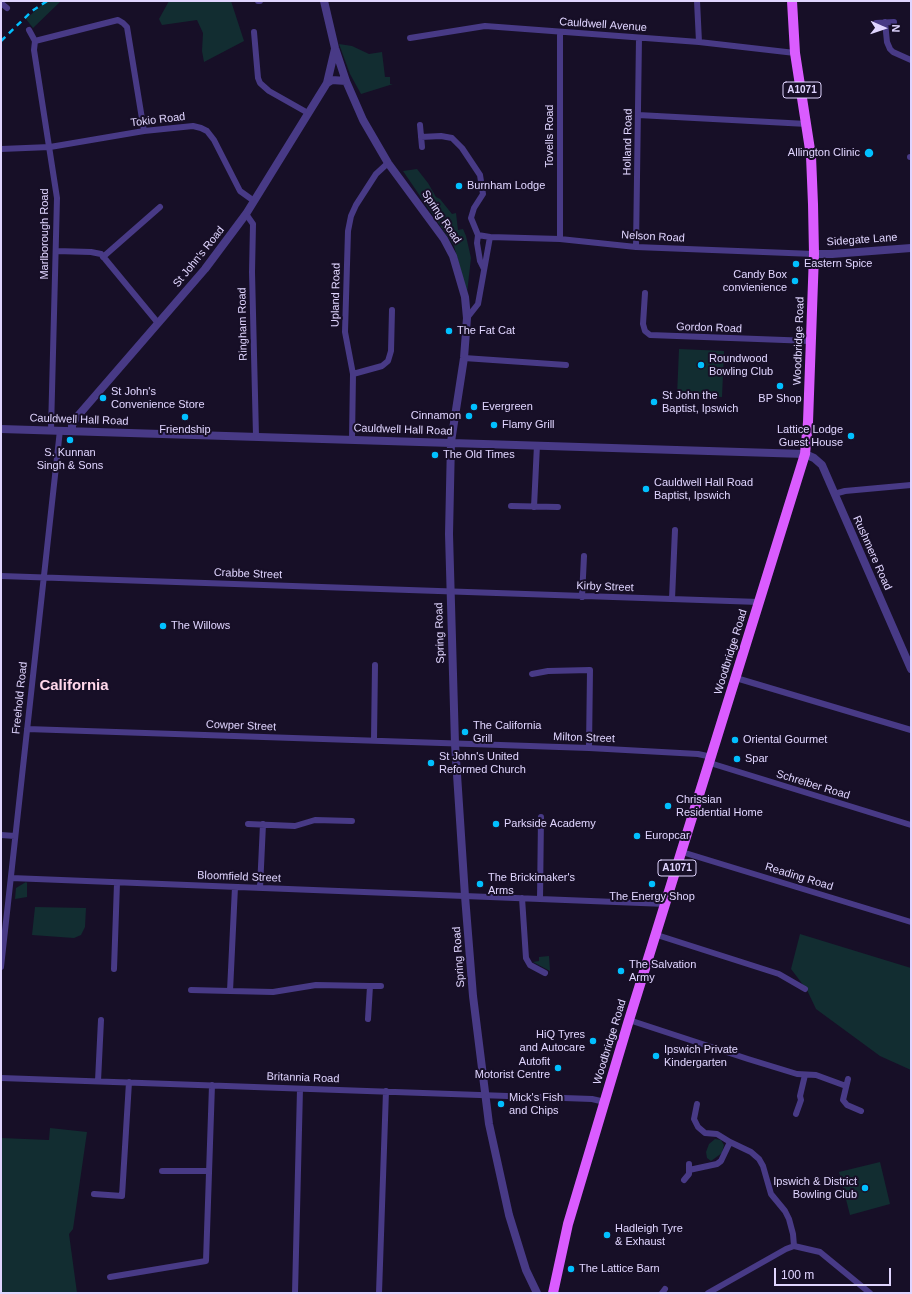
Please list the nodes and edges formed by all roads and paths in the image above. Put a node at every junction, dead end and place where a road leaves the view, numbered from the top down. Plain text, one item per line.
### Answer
1 (324, 1) edge
2 (697, 1) edge
3 (792, 1) edge
4 (1, 3) edge
5 (7, 8) dead end
6 (885, 22) junction
7 (894, 22) dead end
8 (876, 23) dead end
9 (29, 30) dead end
10 (254, 32) dead end
11 (560, 32) junction
12 (410, 38) dead end
13 (639, 38) junction
14 (35, 41) junction
15 (699, 42) junction
16 (335, 48) junction
17 (796, 54) junction
18 (911, 60) edge
19 (346, 81) junction
20 (327, 83) junction
21 (308, 113) junction
22 (638, 115) junction
23 (807, 124) junction
24 (420, 126) dead end
25 (144, 131) junction
26 (421, 137) junction
27 (50, 147) junction
28 (422, 147) dead end
29 (1, 149) edge
30 (388, 163) junction
31 (254, 201) junction
32 (160, 207) dead end
33 (246, 214) junction
34 (478, 235) junction
35 (490, 238) junction
36 (560, 239) junction
37 (636, 247) junction
38 (911, 248) edge
39 (56, 250) junction
40 (814, 254) junction
41 (104, 257) junction
42 (484, 269) junction
43 (645, 293) dead end
44 (392, 310) dead end
45 (467, 318) junction
46 (158, 323) junction
47 (811, 341) junction
48 (464, 358) junction
49 (566, 365) dead end
50 (353, 374) junction
51 (1, 429) edge
52 (51, 430) junction
53 (60, 430) junction
54 (72, 430) junction
55 (256, 436) junction
56 (352, 439) junction
57 (451, 442) junction
58 (537, 446) junction
59 (804, 454) junction
60 (911, 485) edge
61 (834, 494) junction
62 (511, 506) dead end
63 (534, 506) junction
64 (558, 507) dead end
65 (675, 530) dead end
66 (584, 556) dead end
67 (1, 576) edge
68 (44, 577) junction
69 (450, 592) junction
70 (582, 597) junction
71 (672, 599) junction
72 (759, 602) junction
73 (909, 656) edge
74 (375, 665) dead end
75 (911, 669) edge
76 (532, 674) dead end
77 (736, 678) junction
78 (27, 729) junction
79 (911, 730) edge
80 (374, 740) junction
81 (454, 744) junction
82 (589, 748) junction
83 (711, 760) junction
84 (541, 817) dead end
85 (352, 821) dead end
86 (248, 824) dead end
87 (263, 824) junction
88 (911, 825) edge
89 (1, 835) edge
90 (15, 836) junction
91 (682, 852) junction
92 (11, 878) junction
93 (117, 883) junction
94 (235, 887) junction
95 (260, 888) junction
96 (466, 896) junction
97 (522, 898) junction
98 (540, 899) junction
99 (666, 904) junction
100 (911, 922) edge
101 (657, 935) junction
102 (1, 967) edge
103 (114, 969) dead end
104 (546, 973) dead end
105 (370, 986) junction
106 (381, 986) dead end
107 (805, 989) dead end
108 (191, 990) dead end
109 (230, 991) junction
110 (368, 1019) dead end
111 (101, 1020) dead end
112 (629, 1020) junction
113 (805, 1075) junction
114 (1, 1078) edge
115 (98, 1081) junction
116 (129, 1082) junction
117 (212, 1085) junction
118 (300, 1089) junction
119 (386, 1091) junction
120 (484, 1095) junction
121 (605, 1102) junction
122 (697, 1104) dead end
123 (861, 1111) dead end
124 (796, 1114) dead end
125 (730, 1142) junction
126 (162, 1171) dead end
127 (209, 1171) junction
128 (684, 1180) dead end
129 (94, 1194) dead end
130 (794, 1246) junction
131 (110, 1277) dead end
132 (295, 1293) edge
133 (379, 1293) edge
134 (537, 1293) edge
135 (553, 1293) edge
136 (708, 1293) edge
137 (870, 1293) edge

1 - 16 street, Spring Road
2 - 15 street
3 - 17 main road, Woodbridge Road / A1071
4 - 5 street
6 - 7 street
6 - 8 street
6 - 18 street
9 - 14 street
10 - 21 street
11 - 12 street, Cauldwell Avenue
11 - 13 street, Cauldwell Avenue
11 - 36 street, Tovells Road
13 - 15 street, Cauldwell Avenue
13 - 22 street, Holland Road
14 - 25 street
14 - 27 street, Marlborough Road
15 - 17 street, Cauldwell Avenue
16 - 19 street, Spring Road
16 - 20 street, St John's Road
17 - 23 main road, Woodbridge Road / A1071
19 - 20 street
19 - 30 street, Spring Road
20 - 21 street, St John's Road
21 - 31 street, St John's Road
22 - 23 street
22 - 37 street, Holland Road
23 - 40 main road, Woodbridge Road / A1071
24 - 26 street
25 - 27 street, Tokio Road
25 - 31 street, Tokio Road
26 - 28 street
26 - 34 street
27 - 29 street, Tokio Road
27 - 39 street, Marlborough Road
30 - 45 street, Spring Road
30 - 50 street, Upland Road
31 - 33 street, St John's Road
32 - 41 street
33 - 46 street, St John's Road
33 - 55 street, Ringham Road
34 - 35 street, Nelson Road
34 - 42 street
35 - 36 street, Nelson Road
35 - 42 street
36 - 37 street, Nelson Road
37 - 40 street, Nelson Road
38 - 40 street, Sidegate Lane
39 - 41 street
39 - 52 street, Marlborough Road
40 - 47 main road, Woodbridge Road / A1071
41 - 46 street
42 - 45 street
43 - 47 street, Gordon Road
44 - 50 street
45 - 48 street, Spring Road
46 - 54 street, St John's Road
47 - 59 main road, Woodbridge Road / A1071
48 - 49 street
48 - 57 street, Spring Road
50 - 56 street, Upland Road
51 - 52 street, Cauldwell Hall Road
52 - 53 street, Cauldwell Hall Road
53 - 54 street, Cauldwell Hall Road
53 - 68 street, Freehold Road
54 - 55 street, Cauldwell Hall Road
55 - 56 street, Cauldwell Hall Road
56 - 57 street, Cauldwell Hall Road
57 - 58 street, Cauldwell Hall Road
57 - 69 street, Spring Road
58 - 59 street, Cauldwell Hall Road
58 - 63 street
59 - 61 street, Rushmere Road
59 - 72 main road, Woodbridge Road / A1071
60 - 61 street
61 - 73 street, Rushmere Road
62 - 63 street
63 - 64 street
65 - 71 street
66 - 70 street
67 - 68 street, Crabbe Street
68 - 69 street, Crabbe Street
68 - 78 street, Freehold Road
69 - 70 street, Kirby Street
69 - 81 street, Spring Road
70 - 71 street, Kirby Street
71 - 72 street, Kirby Street
72 - 77 main road, Woodbridge Road / A1071
73 - 75 street, Rushmere Road
74 - 80 street
76 - 82 street
77 - 79 street
77 - 83 main road, Woodbridge Road / A1071
78 - 80 street, Cowper Street
78 - 90 street, Freehold Road
80 - 81 street, Cowper Street
81 - 82 street, Milton Street
81 - 96 street, Spring Road
82 - 83 street, Milton Street
83 - 88 street, Schreiber Road
83 - 91 main road, Woodbridge Road / A1071
84 - 98 street
85 - 87 street
86 - 87 street
87 - 95 street
89 - 90 street
90 - 92 street, Freehold Road
91 - 99 main road, Woodbridge Road / A1071
91 - 100 street, Reading Road
92 - 93 street, Bloomfield Street
92 - 102 street, Freehold Road
93 - 94 street, Bloomfield Street
93 - 103 street
94 - 95 street, Bloomfield Street
94 - 109 street
95 - 96 street, Bloomfield Street
96 - 97 street, Bloomfield Street
96 - 120 street, Spring Road
97 - 98 street, Bloomfield Street
97 - 104 street
98 - 99 street, Bloomfield Street
99 - 101 main road, Woodbridge Road / A1071
101 - 107 street
101 - 112 main road, Woodbridge Road / A1071
105 - 106 street
105 - 109 street
105 - 110 street
108 - 109 street
111 - 115 street
112 - 113 street
112 - 121 main road, Woodbridge Road / A1071
113 - 123 street
113 - 124 street
114 - 115 street, Britannia Road
115 - 116 street, Britannia Road
116 - 117 street, Britannia Road
116 - 129 street
117 - 118 street, Britannia Road
117 - 127 street
118 - 119 street, Britannia Road
118 - 132 street
119 - 120 street, Britannia Road
119 - 133 street
120 - 121 street, Britannia Road
120 - 134 street, Spring Road
121 - 135 main road, Woodbridge Road / A1071
122 - 125 street
125 - 128 street
125 - 130 street
126 - 127 street
127 - 131 street
130 - 136 street
130 - 137 street

